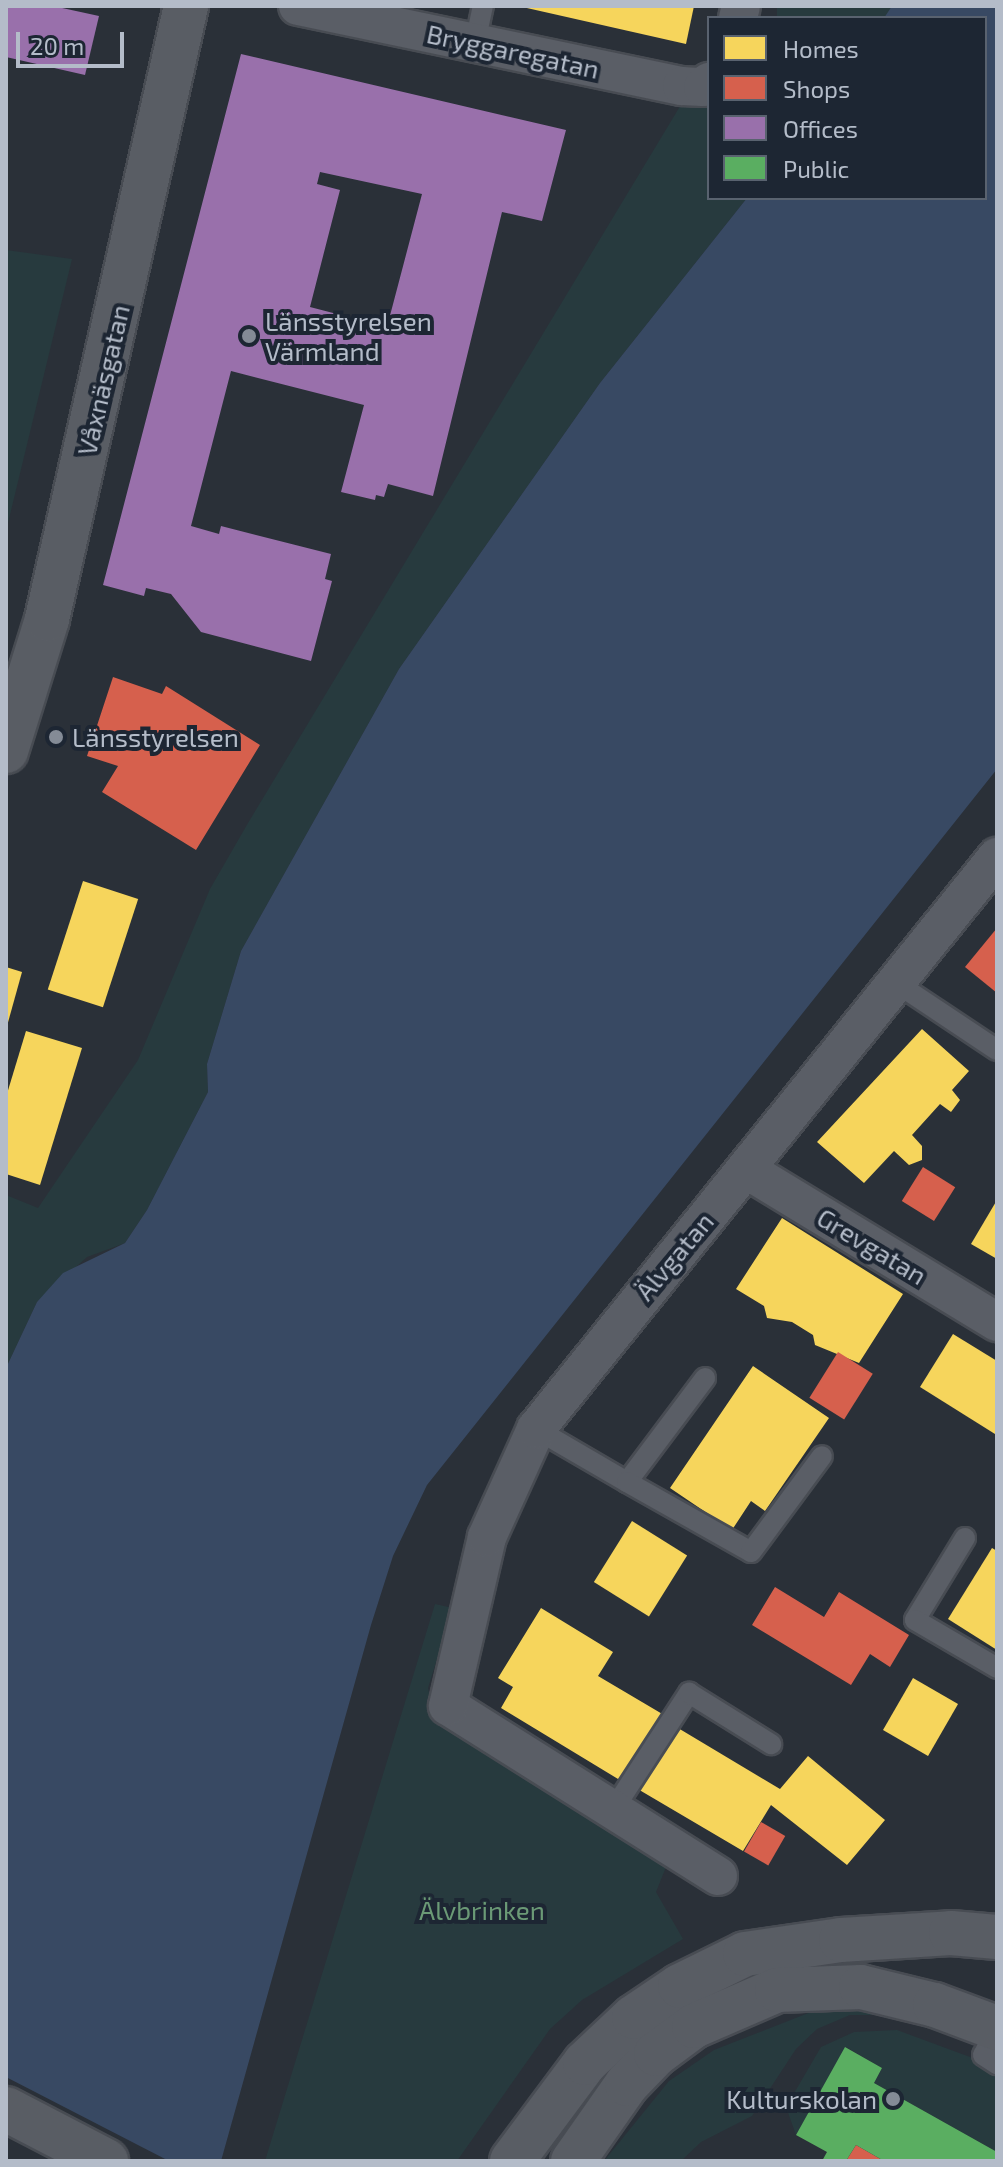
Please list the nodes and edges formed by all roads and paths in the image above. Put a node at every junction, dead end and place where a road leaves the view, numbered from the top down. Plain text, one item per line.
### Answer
1 (186, 6) edge
2 (298, 6) edge
3 (483, 6) edge
4 (475, 43) junction
5 (696, 84) edge
6 (6, 751) edge
7 (997, 857) edge
8 (898, 984) junction
9 (997, 1050) edge
10 (747, 1170) junction
11 (997, 1322) edge
12 (705, 1378) dead end
13 (536, 1429) junction
14 (822, 1456) dead end
15 (627, 1482) junction
16 (965, 1538) dead end
17 (997, 1668) edge
18 (771, 1744) dead end
19 (613, 1810) junction
20 (718, 1876) dead end
21 (997, 1937) edge
22 (997, 2028) edge
23 (997, 2064) edge
24 (6, 2109) edge
25 (106, 2161) edge
26 (512, 2161) edge
27 (573, 2161) edge

1 - 6 street, Våxnäsgatan
2 - 4 street, Bryggaregatan
3 - 4 lane
4 - 5 street, Bryggaregatan
7 - 8 street, Älvgatan
8 - 9 lane
8 - 10 street, Älvgatan
10 - 11 street, Grevgatan
10 - 13 street, Älvgatan
12 - 15 lane
13 - 15 lane
13 - 19 street, Älvgatan
14 - 15 lane
16 - 17 lane
18 - 19 lane
19 - 20 street
21 - 26 street
22 - 23 lane
22 - 27 street
24 - 25 street

